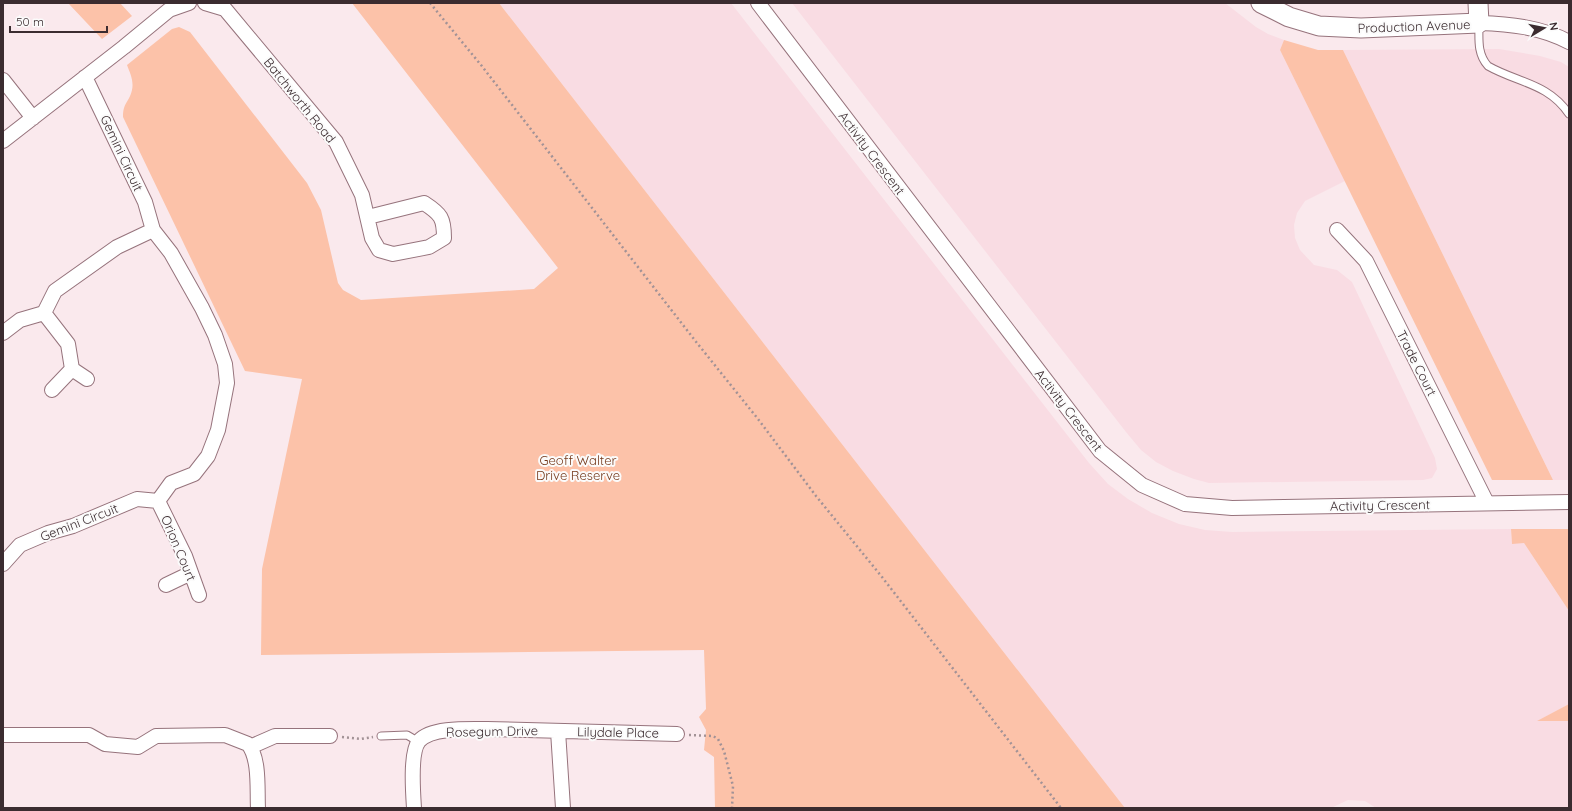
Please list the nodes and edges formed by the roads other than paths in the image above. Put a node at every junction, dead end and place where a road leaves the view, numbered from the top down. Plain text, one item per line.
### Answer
1 (189, 3) edge
2 (205, 3) edge
3 (758, 3) edge
4 (1261, 3) edge
5 (1478, 3) edge
6 (1479, 23) junction
7 (1569, 42) edge
8 (85, 77) junction
9 (3, 80) edge
10 (1569, 114) edge
11 (33, 118) junction
12 (3, 141) edge
13 (368, 217) junction
14 (153, 230) junction
15 (1337, 230) dead end
16 (44, 313) junction
17 (3, 333) edge
18 (72, 369) junction
19 (87, 380) dead end
20 (52, 390) dead end
21 (158, 501) junction
22 (1569, 502) edge
23 (1487, 503) junction
24 (3, 564) edge
25 (191, 574) junction
26 (166, 585) dead end
27 (199, 595) dead end
28 (558, 731) junction
29 (677, 734) road end
30 (3, 736) edge
31 (330, 736) road end
32 (381, 736) road end
33 (419, 742) junction
34 (250, 747) junction
35 (258, 808) edge
36 (414, 808) edge
37 (564, 808) edge

1 - 8 street
2 - 13 street, Batchworth Road
3 - 23 street, Activity Crescent
4 - 6 main road, Production Avenue
5 - 6 main road
6 - 7 street, Production Avenue
6 - 10 lane
8 - 11 street
8 - 14 street, Gemini Circuit
9 - 11 street
11 - 12 street
13 - 13 street, Batchworth Road
14 - 16 street
14 - 21 street, Gemini Circuit
15 - 23 street, Trade Court
16 - 17 street
16 - 18 street
18 - 19 street
18 - 20 street
21 - 24 street, Gemini Circuit
21 - 25 street, Orion Court
22 - 23 street, Activity Crescent
25 - 26 street
25 - 27 street, Orion Court
28 - 29 street, Lilydale Place
28 - 33 street, Rosegum Drive
28 - 37 street
30 - 34 street
31 - 34 street
32 - 33 lane
33 - 36 street
34 - 35 street

